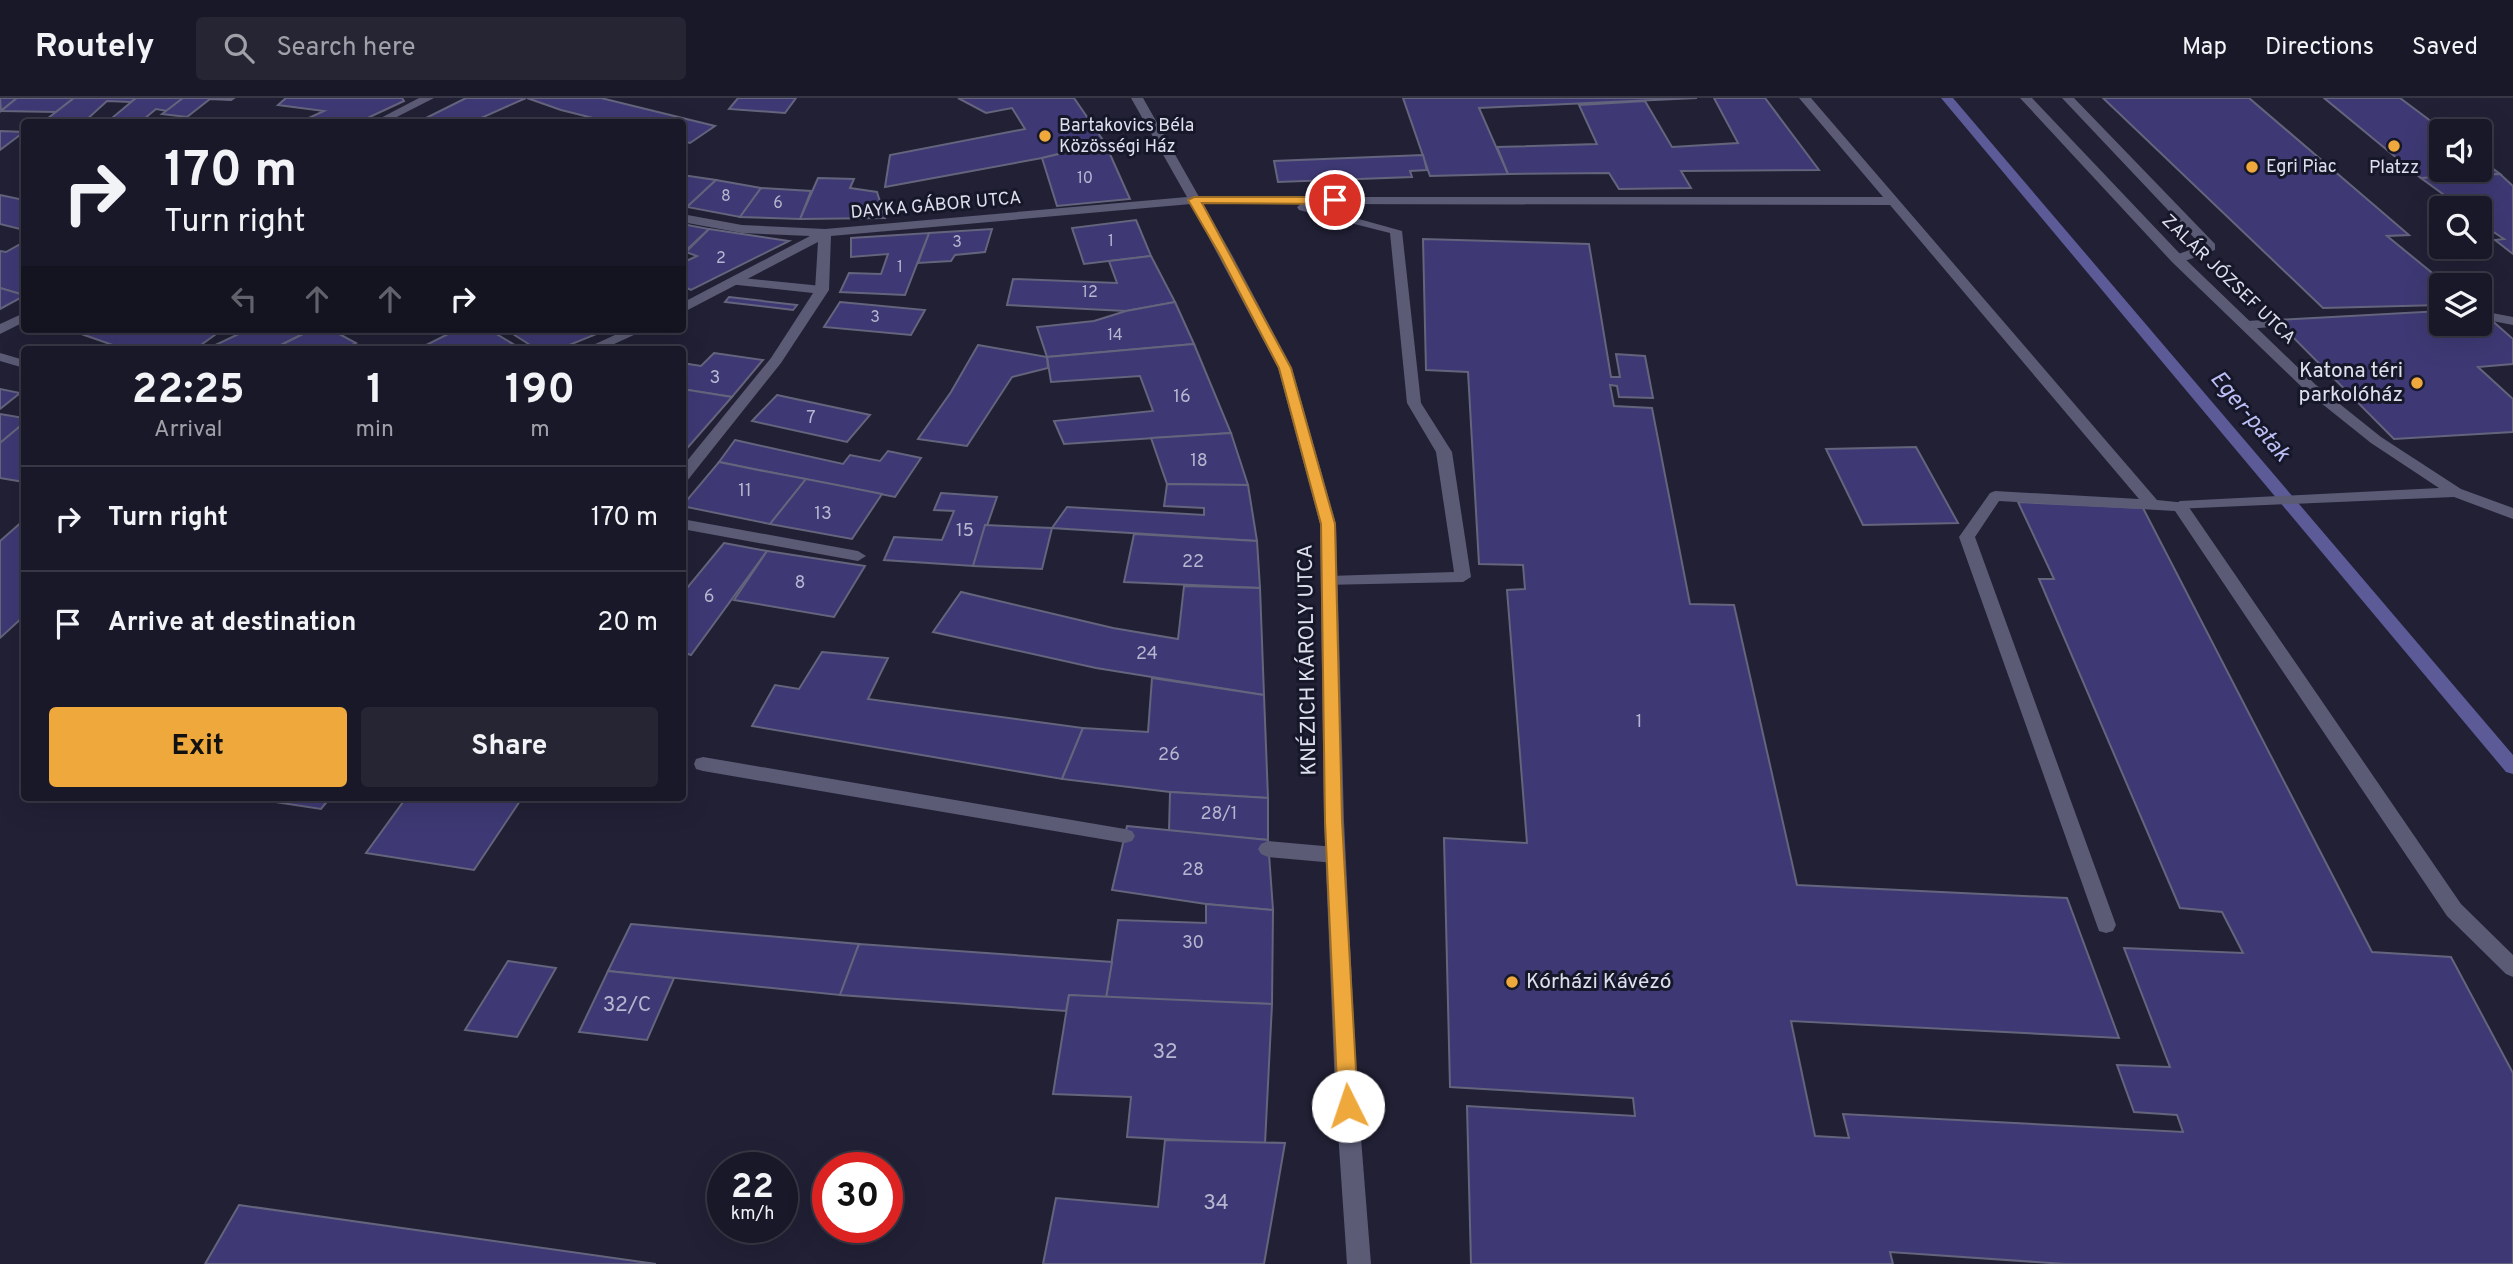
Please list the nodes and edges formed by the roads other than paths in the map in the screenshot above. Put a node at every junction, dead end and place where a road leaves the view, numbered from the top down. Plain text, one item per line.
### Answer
1 (428, 98) edge
2 (1137, 98) edge
3 (1805, 98) edge
4 (2026, 98) edge
5 (2068, 98) edge
6 (391, 119) edge
7 (1194, 200) junction
8 (1280, 200) junction
9 (1894, 201) junction
10 (686, 219) edge
11 (825, 233) junction
12 (2177, 259) junction
13 (733, 281) junction
14 (821, 290) junction
15 (686, 307) edge
16 (2492, 317) edge
17 (21, 319) edge
18 (2513, 321) edge
19 (2279, 323) dead end
20 (2247, 325) junction
21 (0, 330) edge
22 (630, 333) edge
23 (599, 346) edge
24 (0, 357) edge
25 (21, 363) edge
26 (686, 473) edge
27 (2456, 492) junction
28 (2151, 503) junction
29 (2180, 506) junction
30 (2513, 514) edge
31 (686, 525) edge
32 (858, 556) dead end
33 (1329, 581) junction
34 (703, 764) dead end
35 (1125, 836) dead end
36 (1268, 849) dead end
37 (1335, 855) junction
38 (2106, 925) dead end
39 (2513, 968) edge
40 (1359, 1264) edge

1 - 6 street
2 - 7 street, KNÉZICH KÁROLY UTCA
3 - 9 street
4 - 12 street, ZALÁR JÓZSEF UTCA
5 - 12 street
7 - 8 street, DAYKA GÁBOR UTCA
7 - 11 street, DAYKA GÁBOR UTCA
7 - 33 street, KNÉZICH KÁROLY UTCA
8 - 9 street
8 - 33 street
9 - 28 street
10 - 11 street, DAYKA GÁBOR UTCA
11 - 13 street
11 - 14 street
12 - 20 street, ZALÁR JÓZSEF UTCA
13 - 14 street
13 - 15 street
14 - 26 street
16 - 18 street
17 - 21 street
19 - 20 street
20 - 27 street, ZALÁR JÓZSEF UTCA
22 - 23 street
24 - 25 street
27 - 29 street
27 - 30 street
28 - 29 street
28 - 38 street
29 - 39 street
31 - 32 street
33 - 37 street, KNÉZICH KÁROLY UTCA
34 - 35 street
36 - 37 street
37 - 40 street, KNÉZICH KÁROLY UTCA

